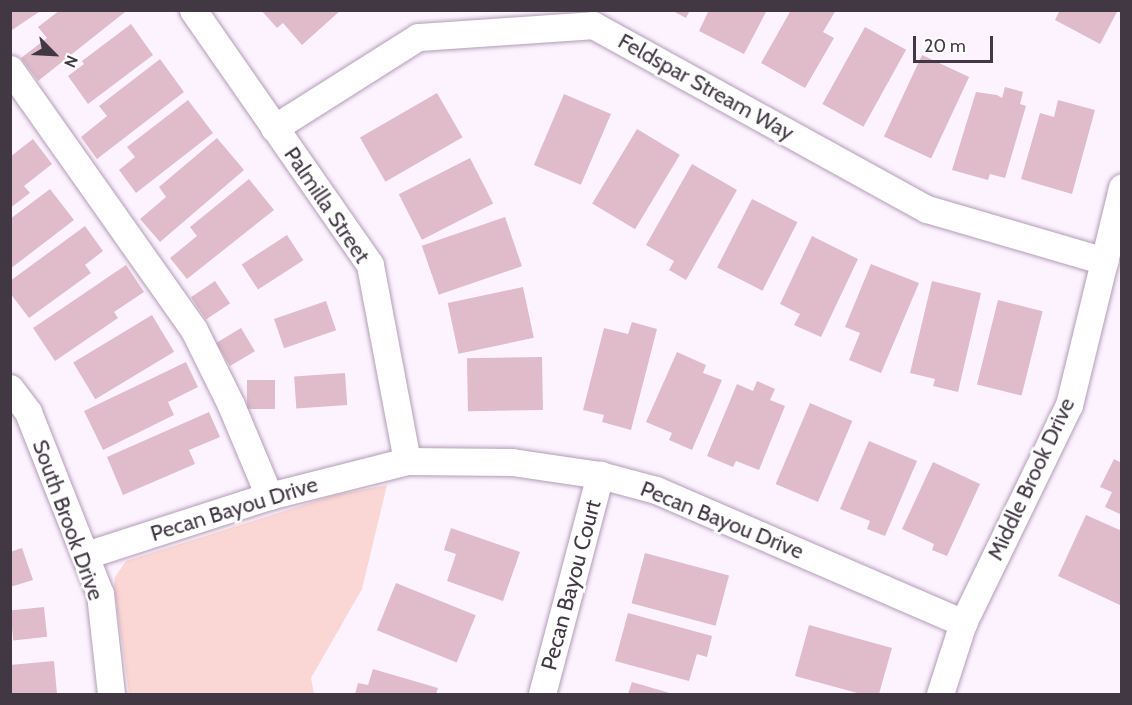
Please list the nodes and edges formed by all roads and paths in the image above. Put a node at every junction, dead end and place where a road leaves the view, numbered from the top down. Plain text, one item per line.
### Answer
1 (193, 10) edge
2 (10, 69) edge
3 (274, 128) junction
4 (1122, 187) edge
5 (1105, 261) junction
6 (10, 388) edge
7 (407, 461) junction
8 (600, 475) junction
9 (268, 496) junction
10 (86, 555) junction
11 (963, 623) junction
12 (111, 694) edge
13 (542, 694) edge
14 (940, 694) edge

1 - 3 street, Palmilla Street
2 - 9 street
3 - 5 street, Feldspar Stream Way
3 - 7 street, Palmilla Street
4 - 5 street, Middle Brook Drive
5 - 11 street, Middle Brook Drive
6 - 10 street, South Brook Drive
7 - 8 street, Pecan Bayou Drive
7 - 9 street, Pecan Bayou Drive
8 - 11 street, Pecan Bayou Drive
8 - 13 street, Pecan Bayou Court
9 - 10 street, Pecan Bayou Drive
10 - 12 street, South Brook Drive
11 - 14 street, Middle Brook Drive

